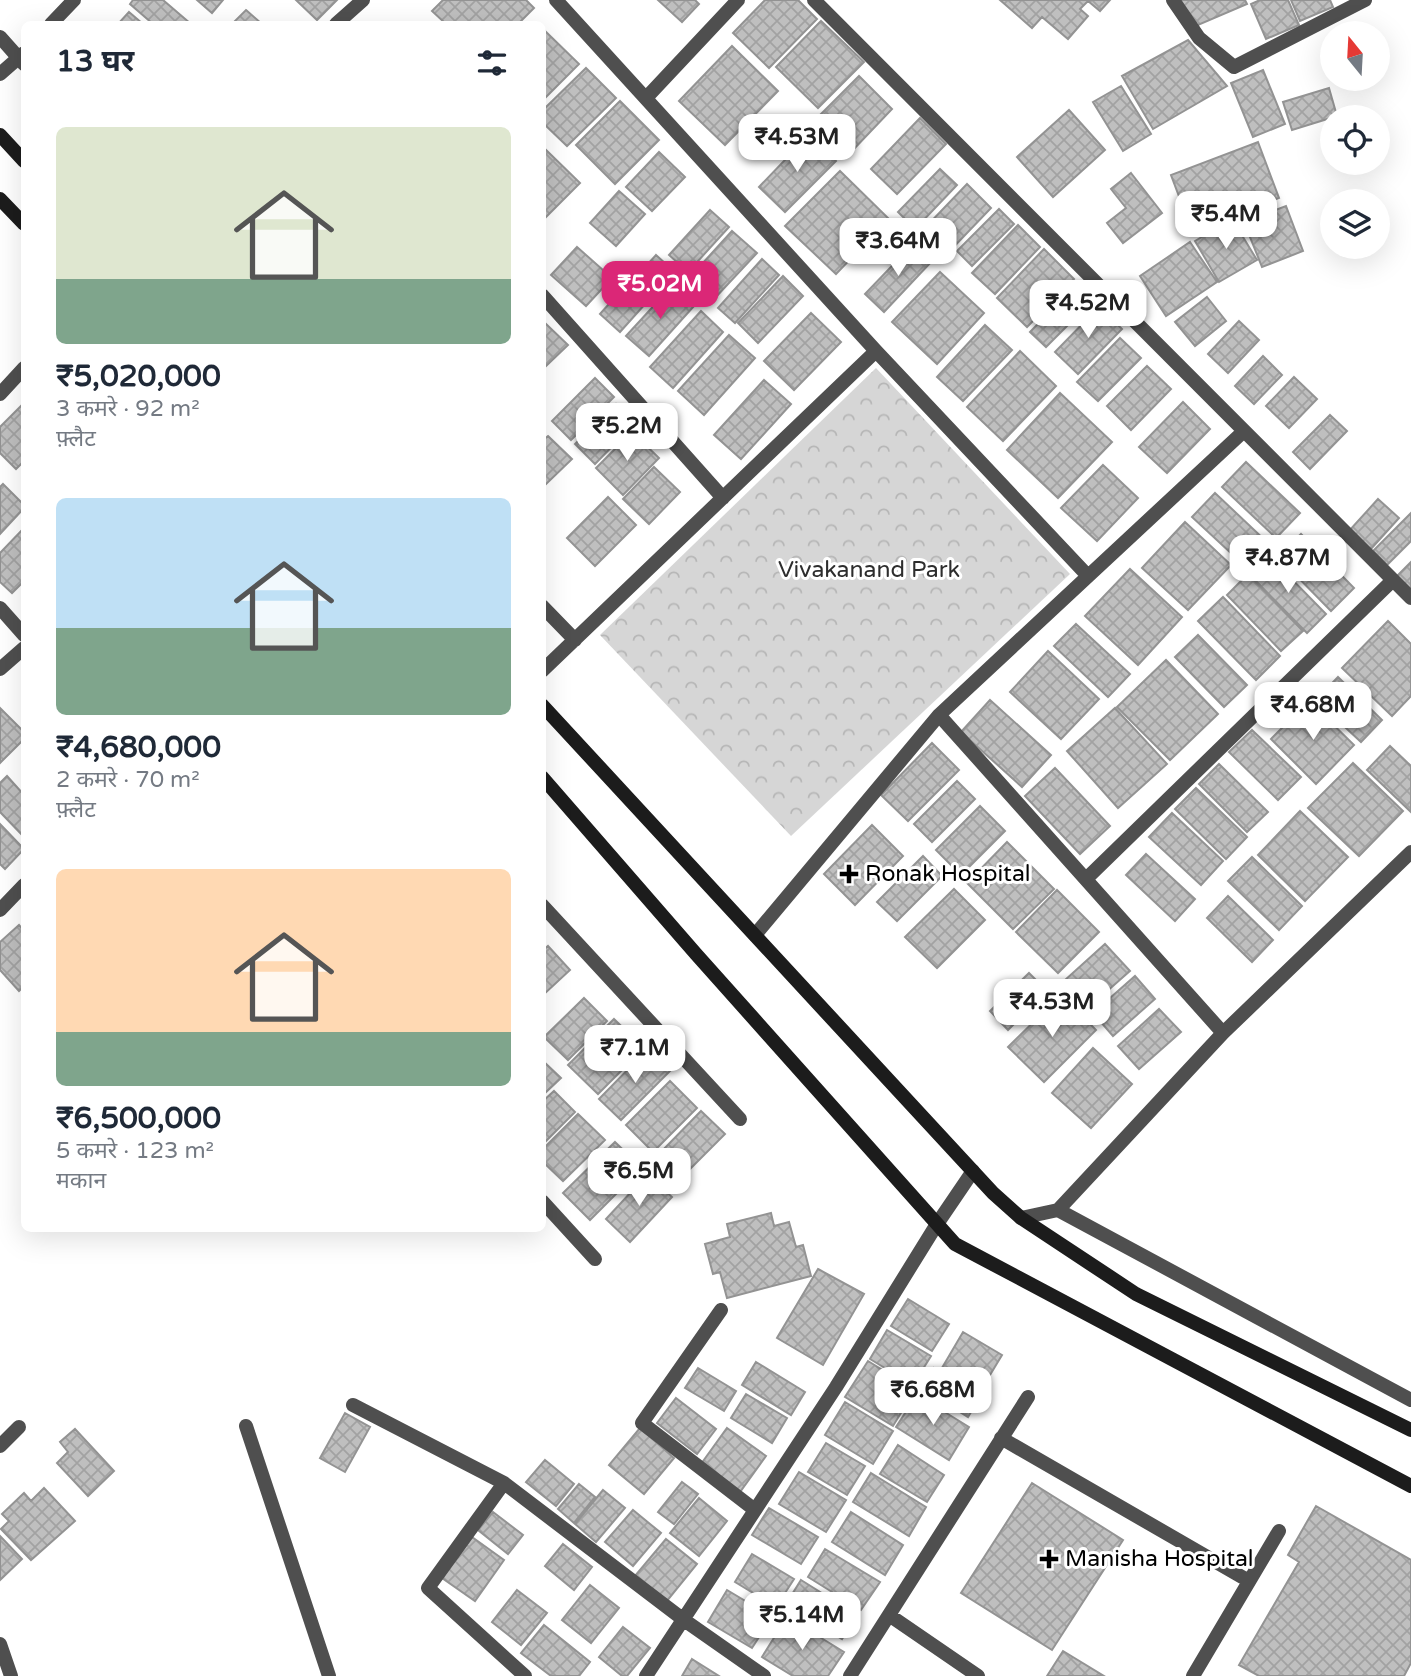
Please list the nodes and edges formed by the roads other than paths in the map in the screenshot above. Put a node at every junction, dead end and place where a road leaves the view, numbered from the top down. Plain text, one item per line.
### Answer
1 (74, 0) edge
2 (363, 0) edge
3 (556, 0) edge
4 (738, 0) edge
5 (814, 0) edge
6 (1173, 0) edge
7 (1365, 0) edge
8 (54, 21) edge
9 (338, 21) edge
10 (0, 37) edge
11 (21, 56) edge
12 (21, 59) edge
13 (0, 74) edge
14 (646, 98) junction
15 (0, 135) edge
16 (21, 158) edge
17 (0, 198) edge
18 (21, 221) edge
19 (546, 299) edge
20 (876, 351) junction
21 (21, 371) edge
22 (0, 394) edge
23 (1244, 431) junction
24 (723, 498) junction
25 (1088, 576) junction
26 (1393, 580) junction
27 (1411, 598) edge
28 (0, 608) edge
29 (546, 610) edge
30 (21, 632) edge
31 (575, 640) junction
32 (21, 652) edge
33 (546, 667) edge
34 (0, 669) edge
35 (546, 709) edge
36 (939, 715) junction
37 (546, 782) edge
38 (1411, 852) edge
39 (1086, 879) junction
40 (21, 888) edge
41 (546, 909) edge
42 (0, 910) edge
43 (755, 935) junction
44 (1223, 1033) junction
45 (740, 1119) dead end
46 (973, 1171) junction
47 (546, 1205) edge
48 (1058, 1210) junction
49 (1021, 1218) junction
50 (937, 1224) junction
51 (595, 1259) dead end
52 (721, 1310) dead end
53 (1028, 1397) dead end
54 (1411, 1400) edge
55 (353, 1405) dead end
56 (246, 1426) dead end
57 (19, 1427) dead end
58 (1411, 1430) edge
59 (1001, 1438) junction
60 (0, 1446) edge
61 (504, 1483) junction
62 (1411, 1486) edge
63 (755, 1510) junction
64 (1279, 1531) dead end
65 (1249, 1581) junction
66 (889, 1615) junction
67 (684, 1620) junction
68 (0, 1644) edge
69 (11, 1676) edge
70 (329, 1676) edge
71 (525, 1676) edge
72 (646, 1676) edge
73 (764, 1676) edge
74 (850, 1676) edge
75 (978, 1676) edge
76 (1193, 1676) edge

1 - 8 street
2 - 9 street
3 - 14 street
4 - 14 street
5 - 23 street
6 - 7 street
10 - 11 street
12 - 13 street
14 - 20 street
15 - 16 main road
17 - 18 main road
19 - 24 street
20 - 24 street
20 - 25 street
21 - 22 street
23 - 25 street
23 - 26 street
24 - 31 street
25 - 36 street
26 - 27 street
26 - 39 street
28 - 30 street
29 - 31 street
31 - 33 street
32 - 34 street
35 - 43 main road
36 - 39 street
36 - 43 street
37 - 50 main road
38 - 44 street
39 - 44 street
40 - 42 street
41 - 45 street
43 - 46 main road
44 - 48 street
46 - 49 main road
46 - 50 street
47 - 51 street
48 - 49 street
48 - 54 street
49 - 58 main road
50 - 62 main road
50 - 63 street
52 - 63 street
53 - 59 street
55 - 61 street
56 - 70 street
57 - 60 street
59 - 65 street
59 - 66 street
61 - 67 street
61 - 71 street
63 - 67 street
64 - 65 street
65 - 76 street
66 - 74 street
66 - 75 street
67 - 72 street
67 - 73 street
68 - 69 street

